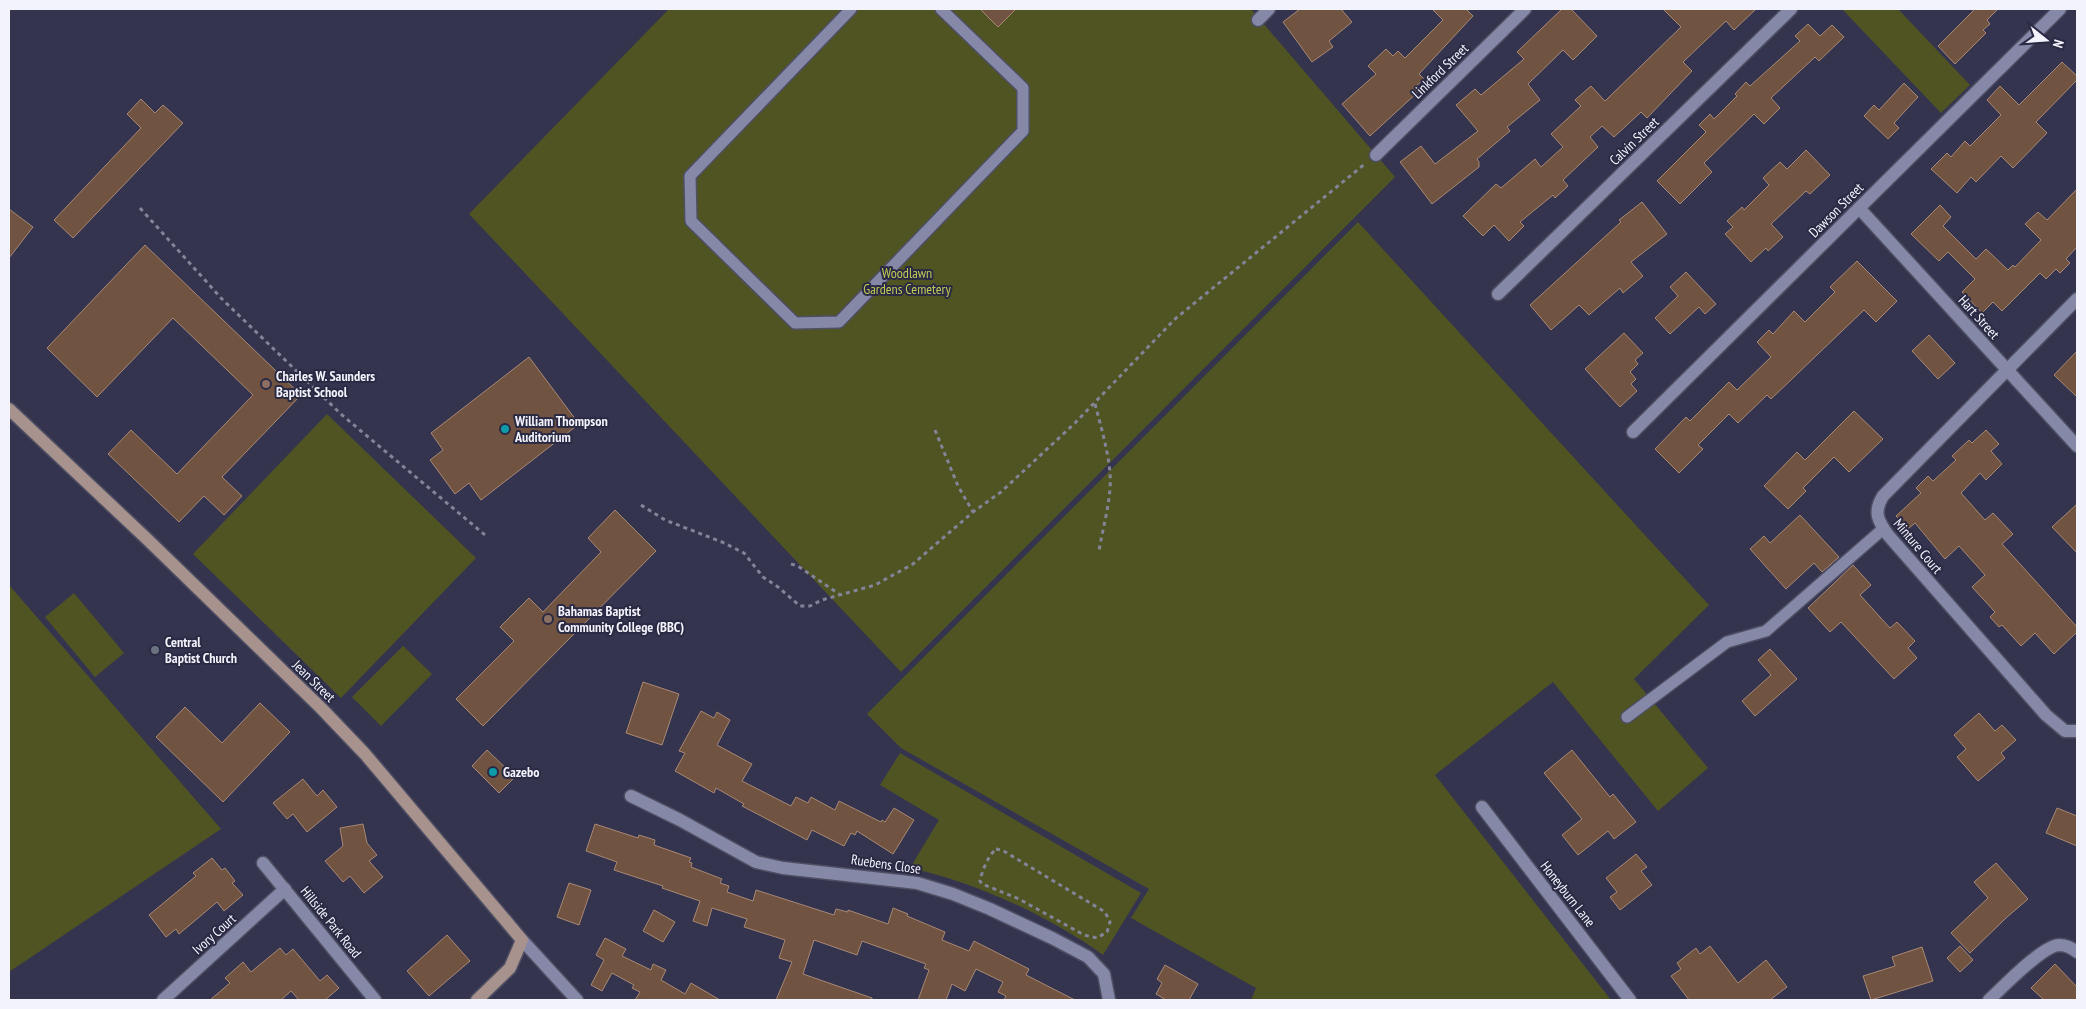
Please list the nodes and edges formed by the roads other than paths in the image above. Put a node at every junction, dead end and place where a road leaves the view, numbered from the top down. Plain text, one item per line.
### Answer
1 (851, 9) edge
2 (941, 9) edge
3 (1269, 9) edge
4 (1525, 9) edge
5 (1792, 9) edge
6 (2060, 9) edge
7 (1258, 20) dead end
8 (1376, 155) road end
9 (1858, 208) junction
10 (1498, 294) dead end
11 (2077, 299) edge
12 (2007, 370) junction
13 (9, 409) edge
14 (1633, 432) dead end
15 (2077, 446) edge
16 (1883, 528) junction
17 (1627, 717) dead end
18 (2077, 731) edge
19 (631, 796) dead end
20 (1482, 807) dead end
21 (263, 863) dead end
22 (285, 890) junction
23 (522, 940) junction
24 (2077, 952) edge
25 (162, 1000) edge
26 (375, 1000) edge
27 (477, 1000) edge
28 (577, 1000) edge
29 (1109, 1000) edge
30 (1630, 1000) edge
31 (1989, 1000) edge

1 - 2 lane
3 - 7 street
4 - 8 street, Linkford Street
5 - 10 street, Calvin Street
6 - 9 street, Dawson Street
9 - 12 street, Hart Street
9 - 14 street, Dawson Street
11 - 12 street, Minture Court
12 - 15 street, Hart Street
12 - 16 street, Minture Court
13 - 23 street, Jean Street
16 - 17 lane
16 - 18 street, Minture Court
19 - 29 street, Ruebens Close
20 - 30 street, Honeyburn Lane
21 - 22 street, Hillside Park Road
22 - 25 street, Ivory Court
22 - 26 street, Hillside Park Road
23 - 27 street
23 - 28 street
24 - 31 street

